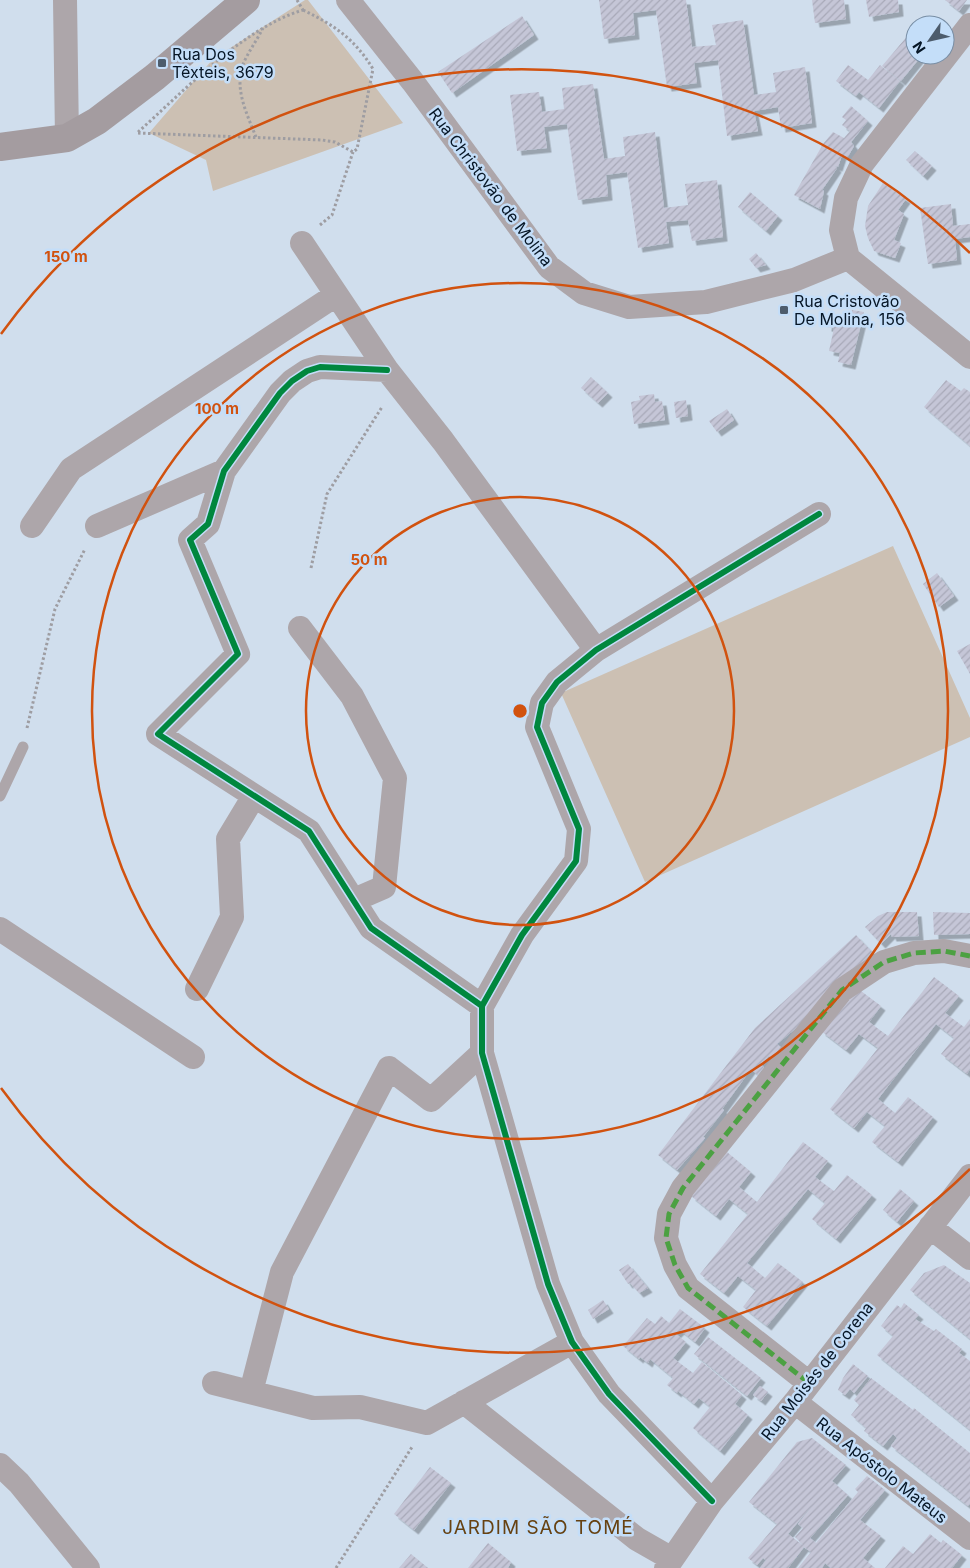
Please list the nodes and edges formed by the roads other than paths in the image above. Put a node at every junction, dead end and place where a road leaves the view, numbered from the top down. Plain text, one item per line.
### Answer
1 (65, 0) edge
2 (246, 0) edge
3 (348, 0) edge
4 (970, 25) edge
5 (67, 138) junction
6 (0, 147) edge
7 (302, 243) road end
8 (848, 258) junction
9 (336, 295) junction
10 (970, 358) edge
11 (392, 377) junction
12 (224, 471) junction
13 (819, 514) dead end
14 (32, 526) dead end
15 (97, 526) road end
16 (300, 628) dead end
17 (596, 650) junction
18 (23, 747) road end
19 (0, 796) edge
20 (254, 796) junction
21 (354, 900) junction
22 (0, 929) edge
23 (970, 956) edge
24 (197, 989) dead end
25 (482, 1006) junction
26 (482, 1053) junction
27 (193, 1057) dead end
28 (970, 1176) edge
29 (930, 1227) junction
30 (970, 1258) edge
31 (572, 1342) junction
32 (214, 1383) dead end
33 (809, 1383) junction
34 (250, 1392) junction
35 (464, 1402) junction
36 (795, 1402) junction
37 (0, 1465) edge
38 (712, 1501) junction
39 (970, 1538) edge
40 (669, 1564) edge
41 (88, 1568) edge

1 - 5 street
2 - 5 street
3 - 8 street, Rua Christovão de Molina
4 - 8 street
5 - 6 street
7 - 9 street
8 - 10 street
9 - 11 street
9 - 14 street
11 - 12 street
11 - 17 street
12 - 15 street
12 - 20 street
13 - 17 street
16 - 21 street
17 - 25 street
18 - 19 lane
20 - 21 street
20 - 24 street
21 - 25 street
22 - 27 street
23 - 33 street
25 - 26 street
26 - 31 street
26 - 34 street
28 - 29 street, Rua Moisés de Corena
29 - 30 street
29 - 33 street, Rua Moisés de Corena
31 - 35 street
31 - 38 street
32 - 34 street
33 - 36 street, Rua Moisés de Corena
34 - 35 street
35 - 40 street
36 - 38 street, Rua Moisés de Corena
36 - 39 street, Rua Apóstolo Mateus
37 - 41 street
38 - 40 street, Rua Moisés de Corena

